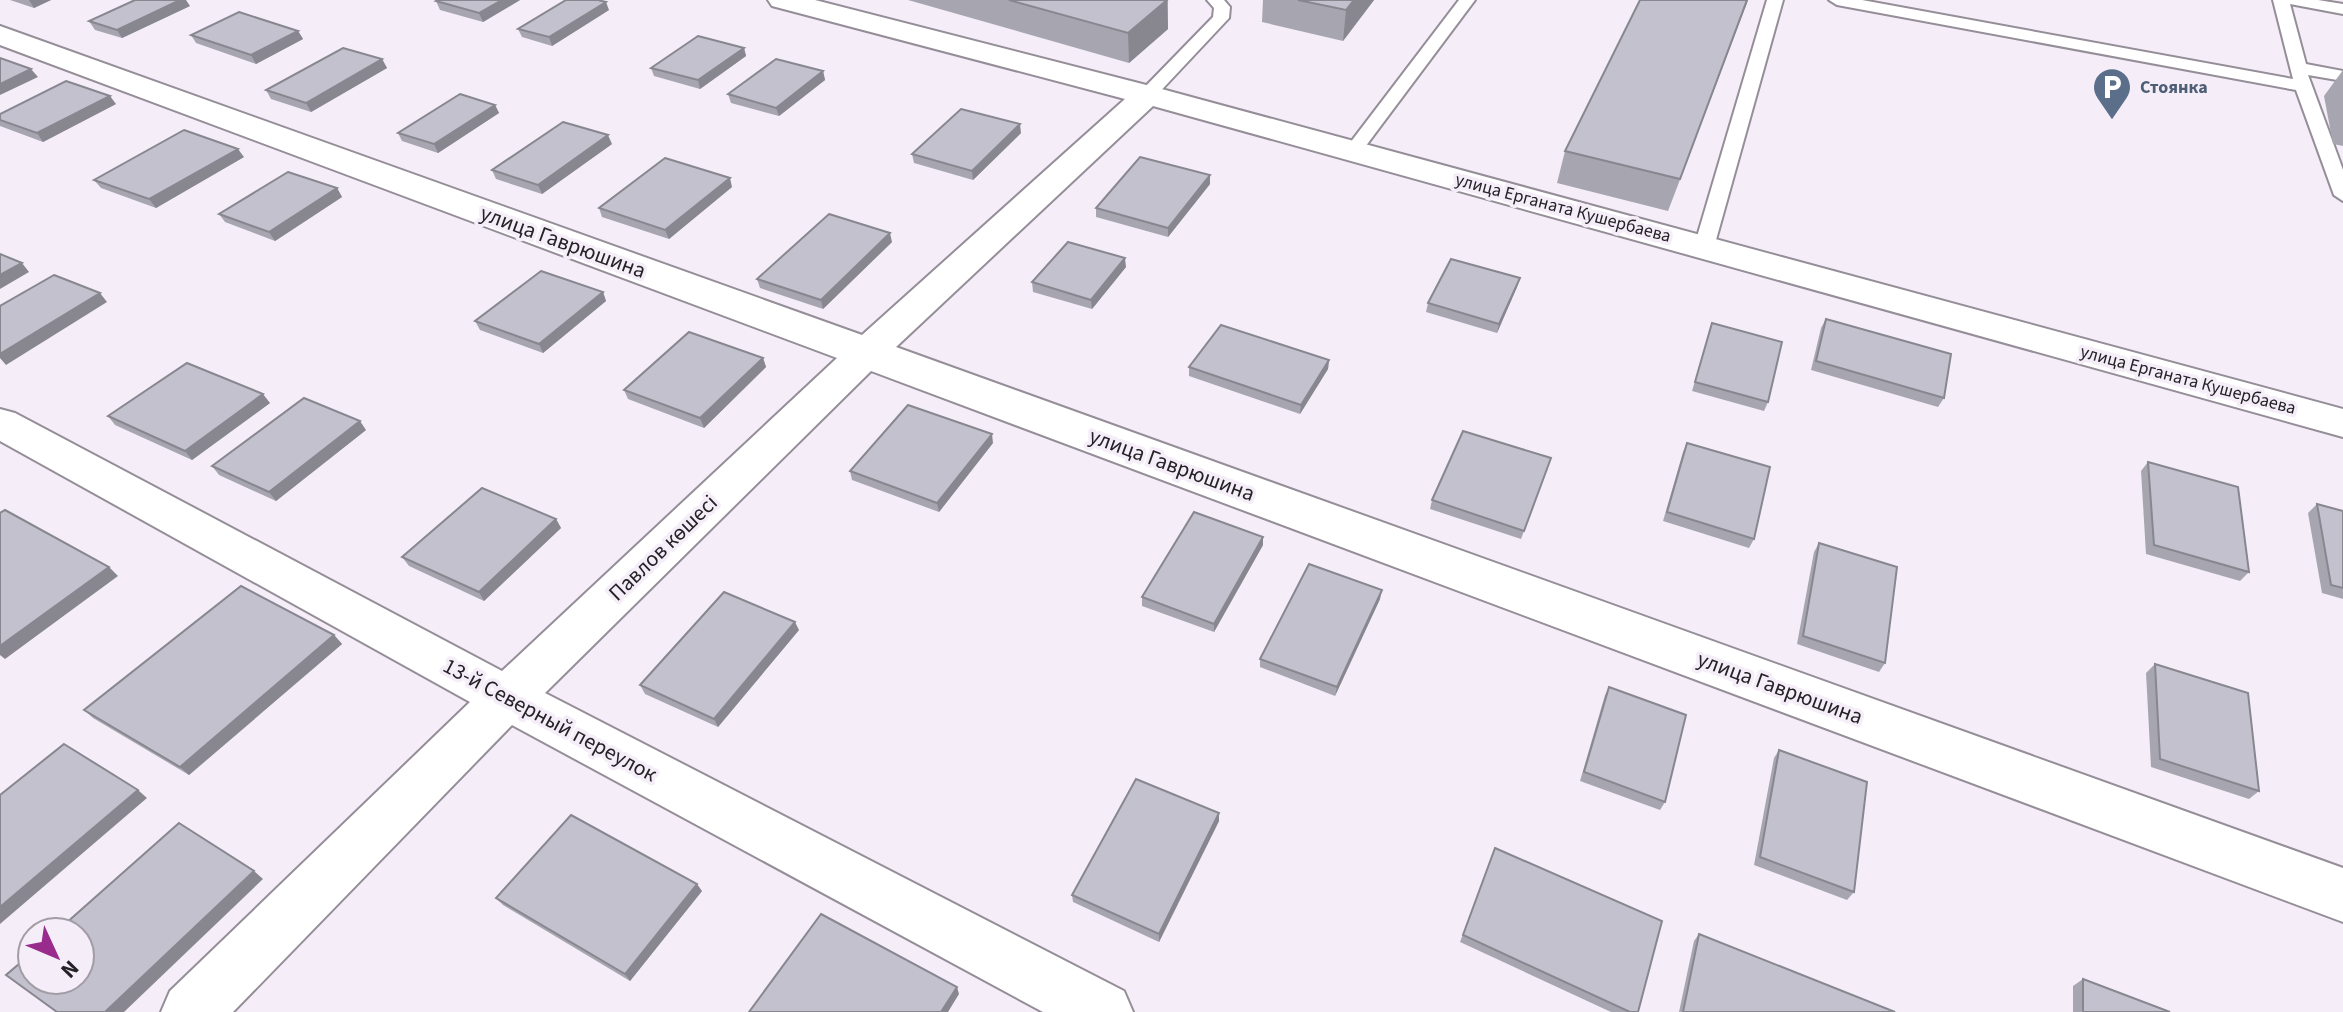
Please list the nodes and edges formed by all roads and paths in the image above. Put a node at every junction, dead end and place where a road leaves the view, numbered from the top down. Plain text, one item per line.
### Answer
1 (782, 0) edge
2 (1215, 0) edge
3 (1467, 0) edge
4 (1775, 0) edge
5 (1837, 0) edge
6 (2281, 0) edge
7 (2292, 0) edge
8 (2343, 9) edge
9 (0, 35) edge
10 (2298, 68) junction
11 (2343, 76) edge
12 (2303, 86) junction
13 (1147, 95) junction
14 (1353, 151) junction
15 (2343, 195) edge
16 (1704, 247) junction
17 (866, 353) junction
18 (0, 423) edge
19 (2343, 423) edge
20 (507, 698) junction
21 (2343, 895) edge
22 (191, 1012) edge
23 (1103, 1012) edge

1 - 13 street, улица Ерганата Кушербаева
2 - 13 lane
3 - 14 lane
4 - 16 lane
5 - 12 lane
6 - 10 lane
7 - 8 lane
9 - 17 street, улица Гаврюшина
10 - 11 lane
10 - 12 lane
12 - 15 lane
13 - 14 street, улица Ерганата Кушербаева
13 - 17 street, Павлов көшесі
14 - 16 street, улица Ерганата Кушербаева
16 - 19 street, улица Ерганата Кушербаева
17 - 20 street, Павлов көшесі
17 - 21 street, улица Гаврюшина
18 - 20 street, 13-й Северный переулок
20 - 22 street, Павлов көшесі
20 - 23 street, 13-й Северный переулок

